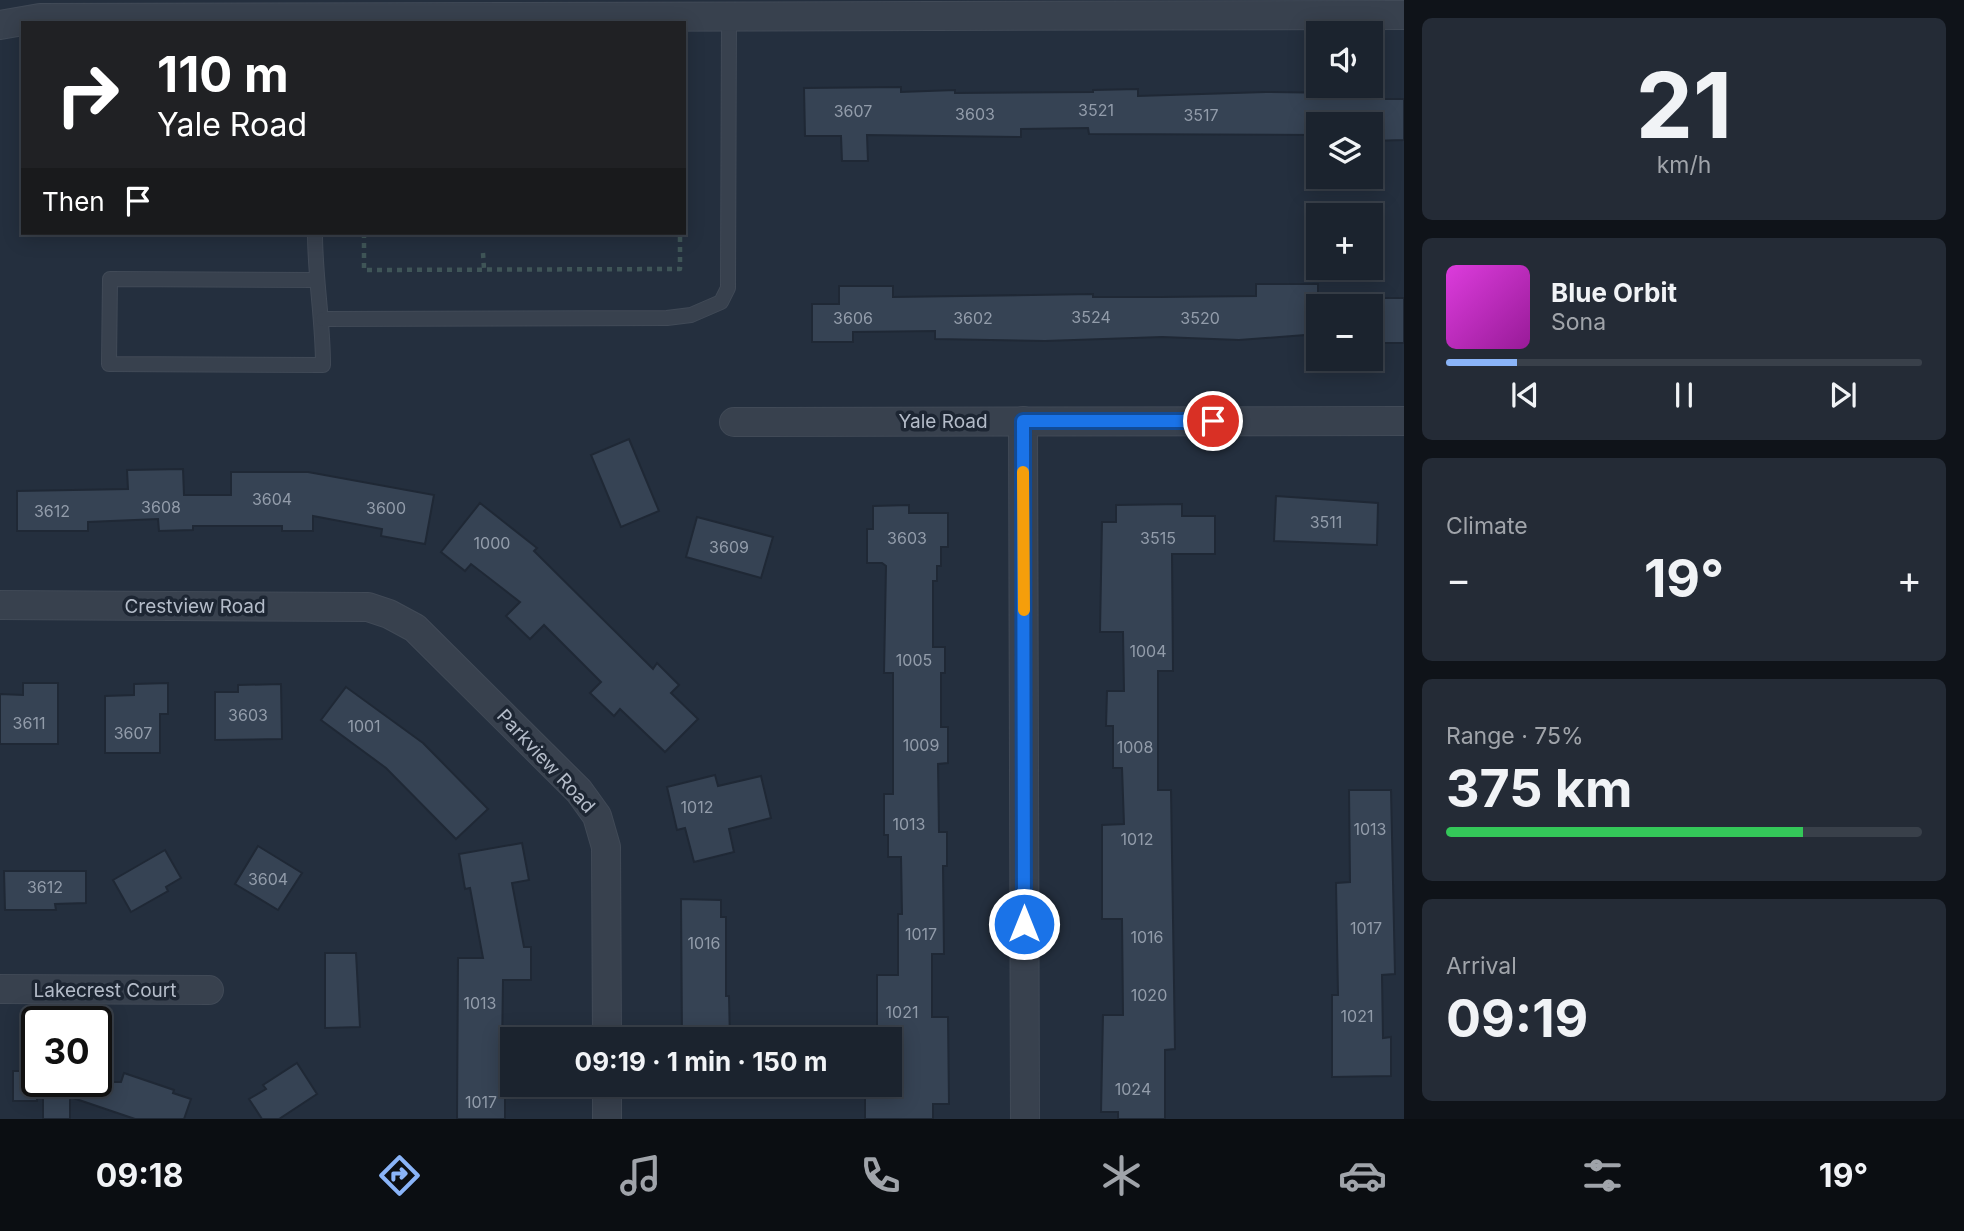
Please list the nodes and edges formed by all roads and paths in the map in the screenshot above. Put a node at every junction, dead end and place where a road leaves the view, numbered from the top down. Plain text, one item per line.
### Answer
1 (1003, 8) edge
2 (532, 9) edge
3 (1404, 15) edge
4 (729, 17) junction
5 (315, 20) edge
6 (21, 21) edge
7 (23, 21) edge
8 (0, 25) edge
9 (315, 235) edge
10 (364, 235) edge
11 (680, 235) edge
12 (483, 253) dead end
13 (484, 269) junction
14 (315, 280) junction
15 (323, 319) junction
16 (1023, 421) junction
17 (1404, 421) edge
18 (734, 422) dead end
19 (0, 605) edge
20 (389, 614) joint
21 (0, 989) edge
22 (209, 990) dead end
23 (607, 1027) edge
24 (607, 1097) edge
25 (607, 1119) edge
26 (1025, 1119) edge

1 - 3 street
1 - 4 street
2 - 4 street
2 - 5 street
4 - 15 lane
5 - 7 street
6 - 8 street
9 - 14 lane
10 - 13 path
11 - 13 path
12 - 13 path
14 - 15 lane
14 - 15 lane
16 - 17 street, Yale Road
16 - 18 street, Yale Road
16 - 26 street
19 - 20 street, Crestview Road
20 - 23 street, Parkview Road
21 - 22 street, Lakecrest Court
24 - 25 street

